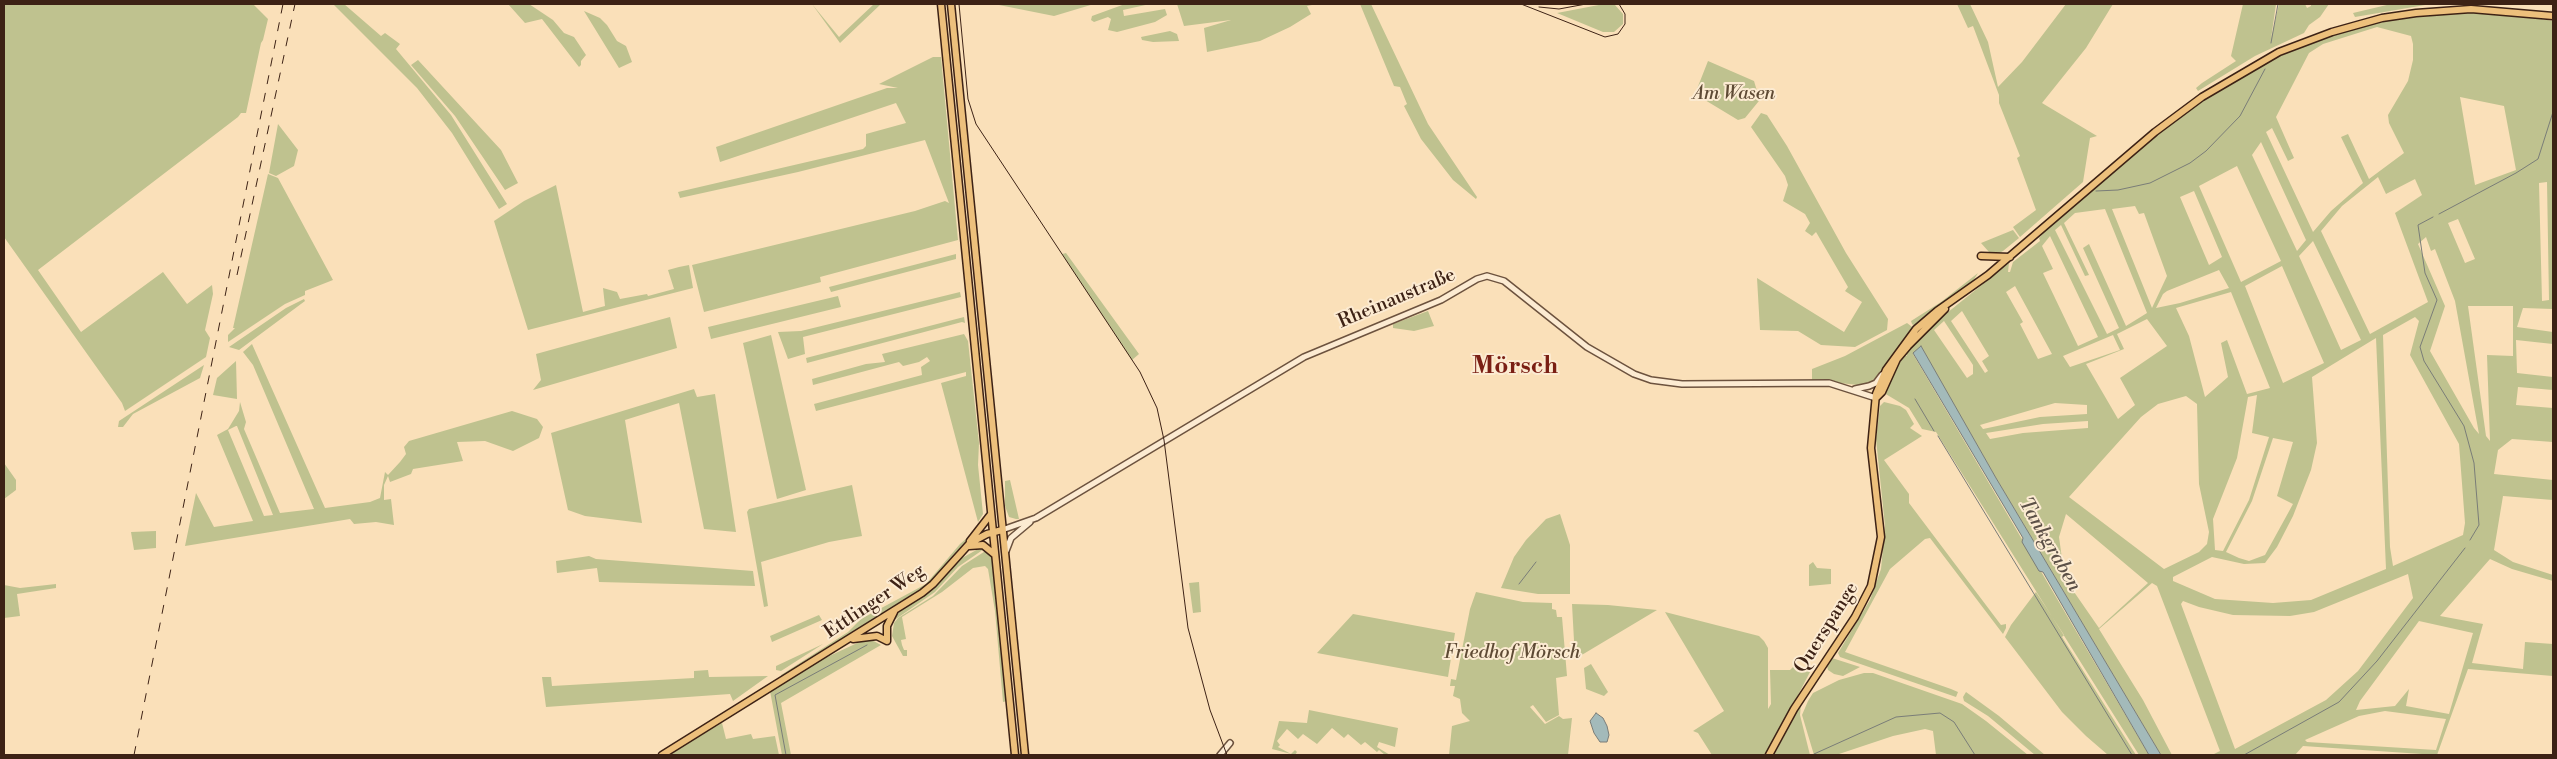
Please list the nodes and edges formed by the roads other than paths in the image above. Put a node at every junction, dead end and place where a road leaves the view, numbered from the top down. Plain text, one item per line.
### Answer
1 (940, 4) edge
2 (951, 4) edge
3 (2553, 16) edge
4 (1981, 256) dead end
5 (2010, 257) junction
6 (1950, 304) junction
7 (1886, 370) junction
8 (1853, 389) junction
9 (1876, 398) junction
10 (991, 514) junction
11 (1036, 518) junction
12 (1002, 530) junction
13 (992, 533) junction
14 (962, 550) junction
15 (994, 554) junction
16 (1004, 554) junction
17 (895, 610) junction
18 (846, 640) junction
19 (1230, 743) dead end
20 (662, 755) edge
21 (1015, 755) edge
22 (1025, 755) edge
23 (1220, 755) edge
24 (1770, 755) edge

1 - 10 main road
2 - 12 main road
3 - 5 main road
4 - 5 main road
5 - 6 main road
6 - 7 main road
6 - 9 main road
7 - 8 street
7 - 9 main road
8 - 9 street, Rheinaustraße
8 - 11 street, Rheinaustraße
9 - 24 main road, Querspange
10 - 13 main road
10 - 14 main road
11 - 12 street, Rheinaustraße
11 - 16 street
12 - 13 main road, Ettlinger Weg
12 - 16 main road
13 - 14 main road, Ettlinger Weg
13 - 15 main road
14 - 15 main road
14 - 17 main road, Ettlinger Weg
15 - 21 main road
16 - 22 main road
17 - 18 main road, Ettlinger Weg
17 - 18 main road
18 - 20 main road, Ettlinger Weg
19 - 23 street

